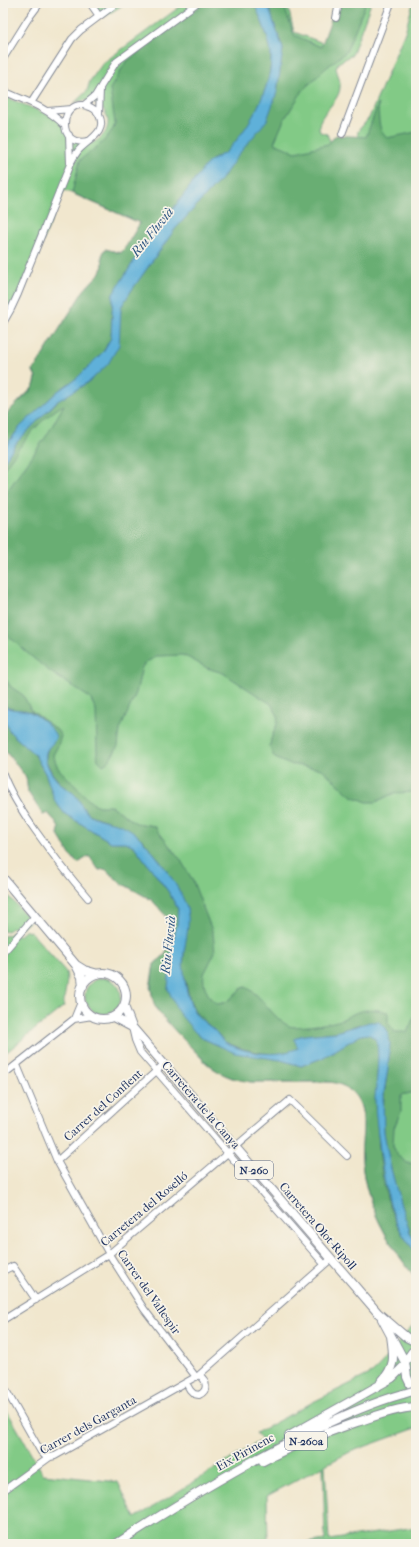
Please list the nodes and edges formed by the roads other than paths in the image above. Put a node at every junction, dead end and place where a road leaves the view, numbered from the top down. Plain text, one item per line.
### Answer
1 (40, 3) edge
2 (90, 3) edge
3 (117, 3) edge
4 (197, 3) edge
5 (339, 3) edge
6 (391, 3) edge
7 (99, 16) junction
8 (336, 18) dead end
9 (3, 59) edge
10 (101, 88) junction
11 (3, 91) edge
12 (31, 103) junction
13 (84, 105) junction
14 (71, 109) junction
15 (48, 111) junction
16 (99, 115) junction
17 (65, 126) junction
18 (342, 134) dead end
19 (69, 135) junction
20 (88, 141) junction
21 (70, 164) junction
22 (3, 323) edge
23 (3, 774) edge
24 (5, 789) edge
25 (3, 878) edge
26 (88, 898) dead end
27 (35, 916) junction
28 (3, 953) edge
29 (76, 965) junction
30 (98, 974) junction
31 (83, 986) junction
32 (81, 1002) junction
33 (124, 1006) junction
34 (92, 1016) junction
35 (113, 1017) junction
36 (74, 1019) junction
37 (132, 1028) junction
38 (17, 1065) junction
39 (163, 1065) junction
40 (157, 1071) junction
41 (3, 1075) edge
42 (231, 1149) junction
43 (347, 1156) dead end
44 (57, 1161) junction
45 (109, 1254) junction
46 (328, 1262) junction
47 (3, 1271) edge
48 (36, 1300) junction
49 (378, 1313) junction
50 (3, 1320) edge
51 (392, 1336) junction
52 (416, 1342) edge
53 (416, 1350) edge
54 (405, 1364) junction
55 (197, 1376) junction
56 (186, 1383) junction
57 (3, 1385) edge
58 (374, 1388) junction
59 (416, 1390) edge
60 (416, 1396) edge
61 (416, 1407) edge
62 (50, 1456) junction
63 (261, 1456) junction
64 (3, 1491) edge
65 (201, 1491) junction
66 (116, 1544) edge

1 - 9 street
2 - 7 street
3 - 7 street
4 - 10 street
5 - 8 street
6 - 18 street
7 - 12 street
10 - 13 street
10 - 16 street
11 - 12 street
12 - 15 street
13 - 14 street
13 - 16 street
14 - 15 street
14 - 17 street
15 - 17 street
16 - 20 street
17 - 19 street
19 - 20 street
19 - 21 street
20 - 21 street
21 - 22 street
23 - 24 street
24 - 26 street
25 - 27 main road, N-260
27 - 28 street
27 - 29 main road, N-260
29 - 30 main road, N-260
29 - 31 main road, N-260
30 - 31 main road
30 - 33 main road, N-260
31 - 32 main road, N-260
32 - 34 main road
32 - 36 street
33 - 35 main road
33 - 37 main road, Carretera Olot-Ripoll / N-260
34 - 35 main road, N-260
34 - 36 street
35 - 37 main road, Carretera Olot-Ripoll / N-260
36 - 38 street
37 - 39 main road, Carretera Olot-Ripoll / N-260
37 - 40 street, Carretera de la Canya
38 - 41 street
38 - 44 street, Carrer del Vallespir
39 - 40 street, Carrer del Conflent
39 - 42 main road, Carretera Olot-Ripoll / N-260
40 - 42 street, Carretera de la Canya
40 - 44 street, Carrer del Conflent
42 - 43 street, Carretera del Roselló
42 - 45 street, Carretera del Roselló
42 - 46 main road, Carretera Olot-Ripoll / N-260
44 - 45 street, Carrer del Vallespir
45 - 48 street, Carretera del Roselló
45 - 55 street, Carrer del Vallespir
46 - 49 main road, Carretera Olot-Ripoll / N-260
46 - 55 street, Carrer dels Garganta
47 - 48 street
48 - 50 street, Carretera del Roselló
49 - 51 main road, Carretera Olot-Ripoll / N-260
49 - 52 main road, Carretera Olot-Ripoll / N-260
51 - 54 main road, Carretera Olot-Ripoll / N-260
51 - 58 main road, N-260a
53 - 54 main road
54 - 58 main road, N-260a
54 - 60 main road, N-260
55 - 56 street, Carrer dels Garganta
55 - 56 street
56 - 62 street, Carrer dels Garganta
57 - 62 street
58 - 63 main road, N-260a
59 - 63 main road, Eix Pirinenc / N-260a, bridge
61 - 65 main road, N-260a
62 - 64 street, Carrer dels Garganta
63 - 65 main road, Eix Pirinenc / N-260a
65 - 66 main road, Eix Pirinenc / N-260a

